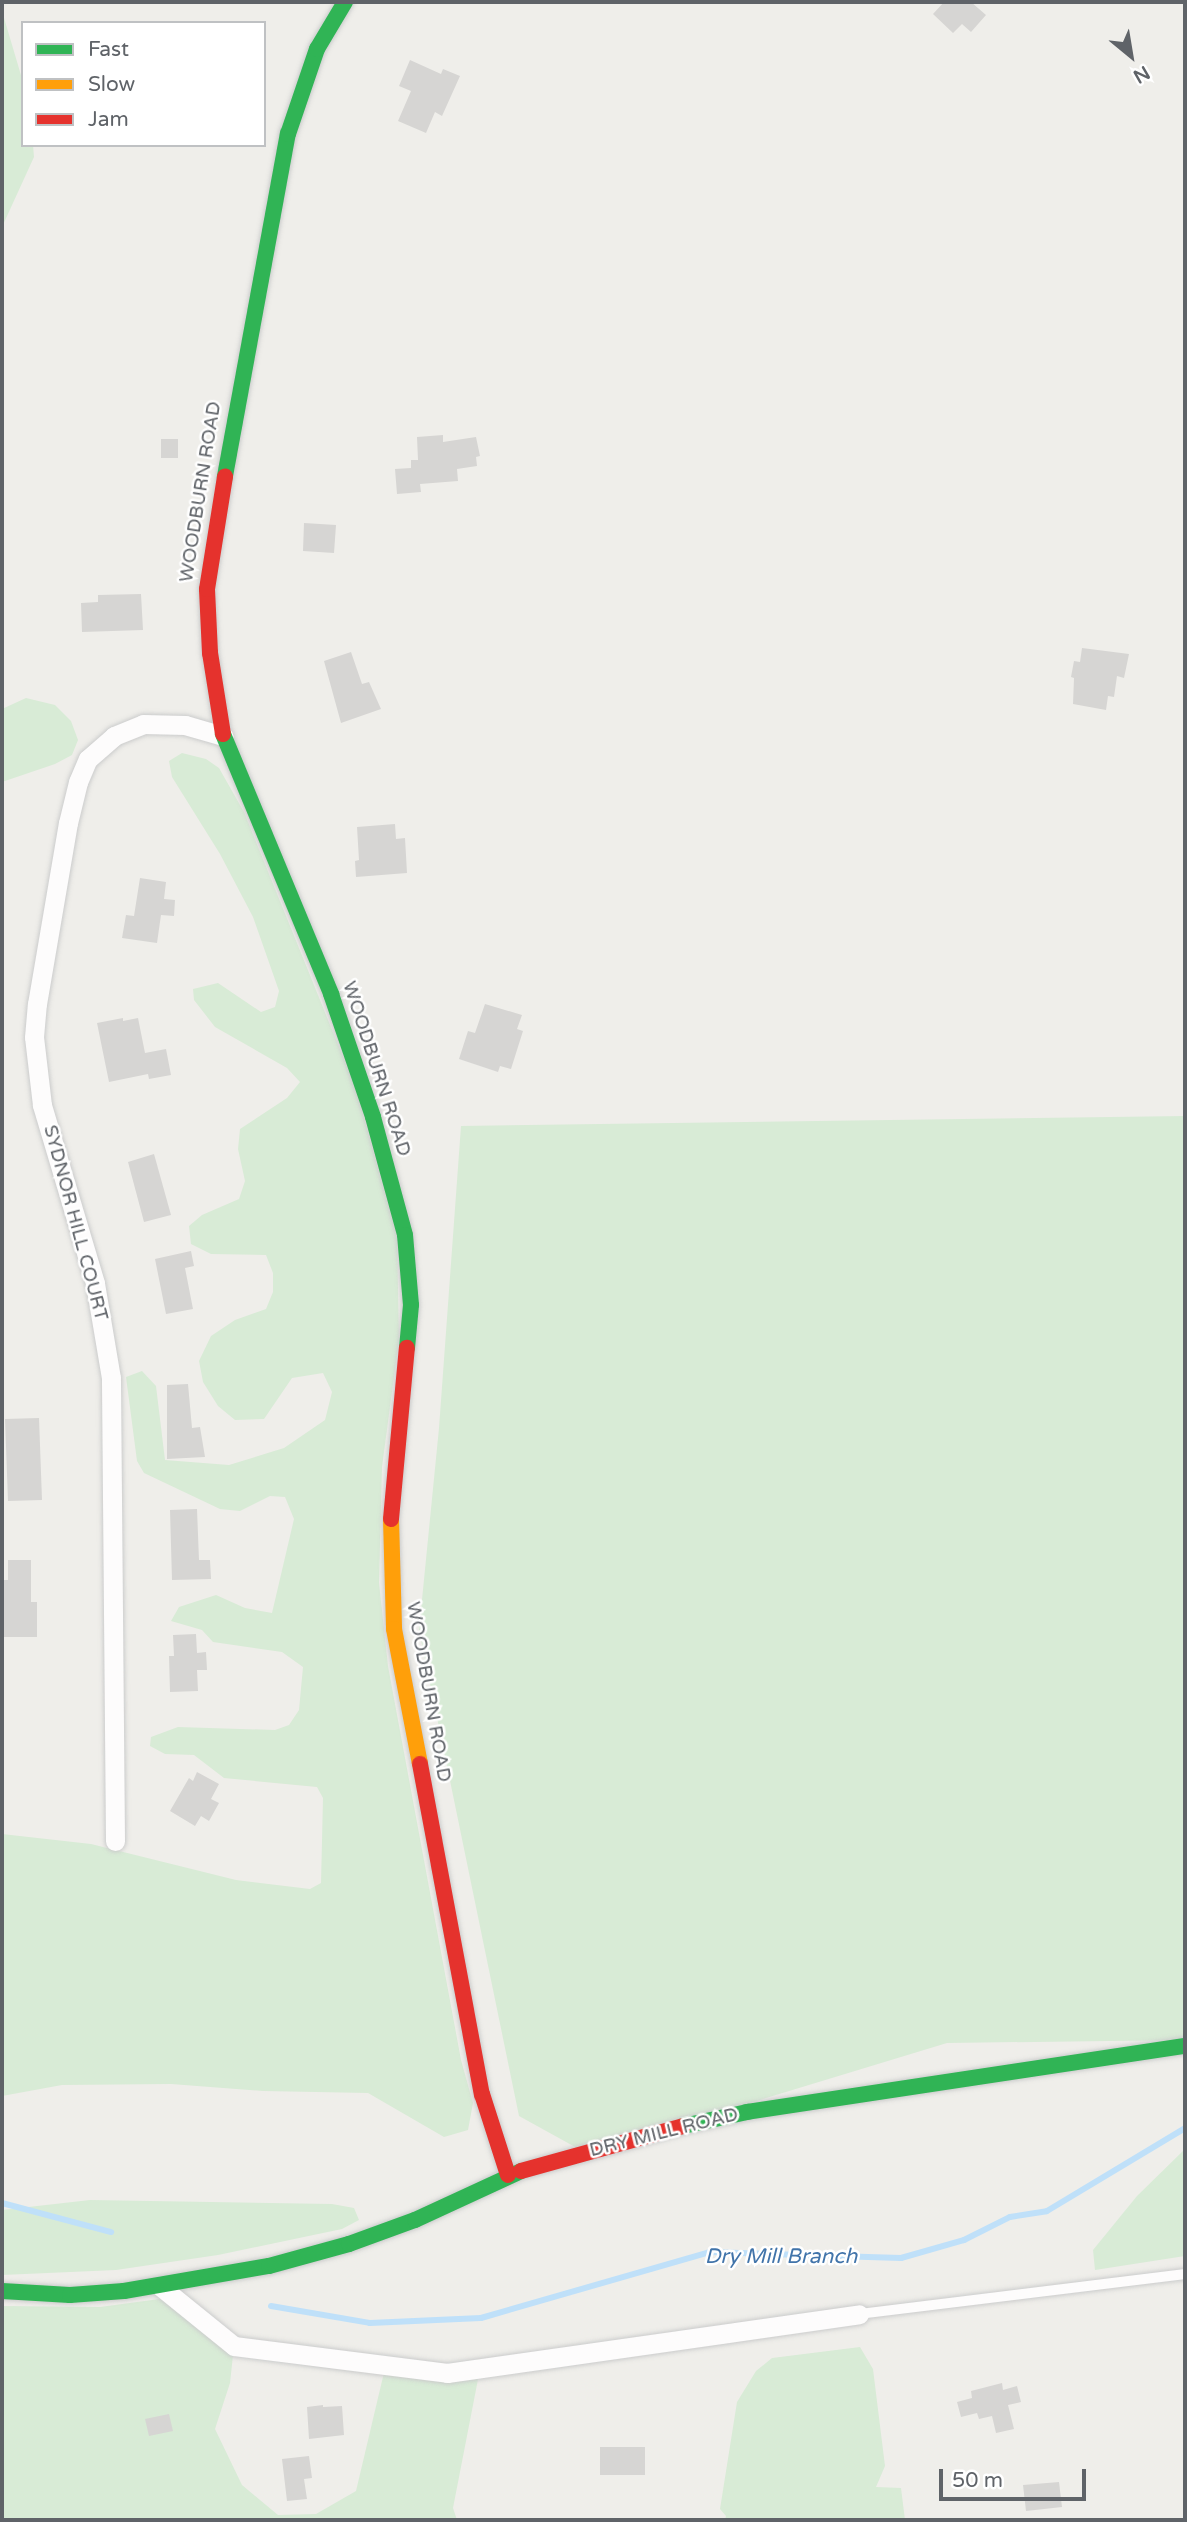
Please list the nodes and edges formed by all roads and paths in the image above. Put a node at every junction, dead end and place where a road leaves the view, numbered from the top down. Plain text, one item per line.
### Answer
1 (345, 2) edge
2 (223, 736) junction
3 (115, 1841) dead end
4 (1185, 2046) edge
5 (508, 2175) junction
6 (1185, 2274) edge
7 (160, 2286) junction
8 (2, 2291) edge
9 (859, 2314) joint

1 - 2 street, WOODBURN ROAD
2 - 3 street, SYDNOR HILL COURT
2 - 5 street, WOODBURN ROAD
4 - 5 street, DRY MILL ROAD
5 - 7 street, DRY MILL ROAD
6 - 9 lane
7 - 8 street, DRY MILL ROAD
7 - 9 street

